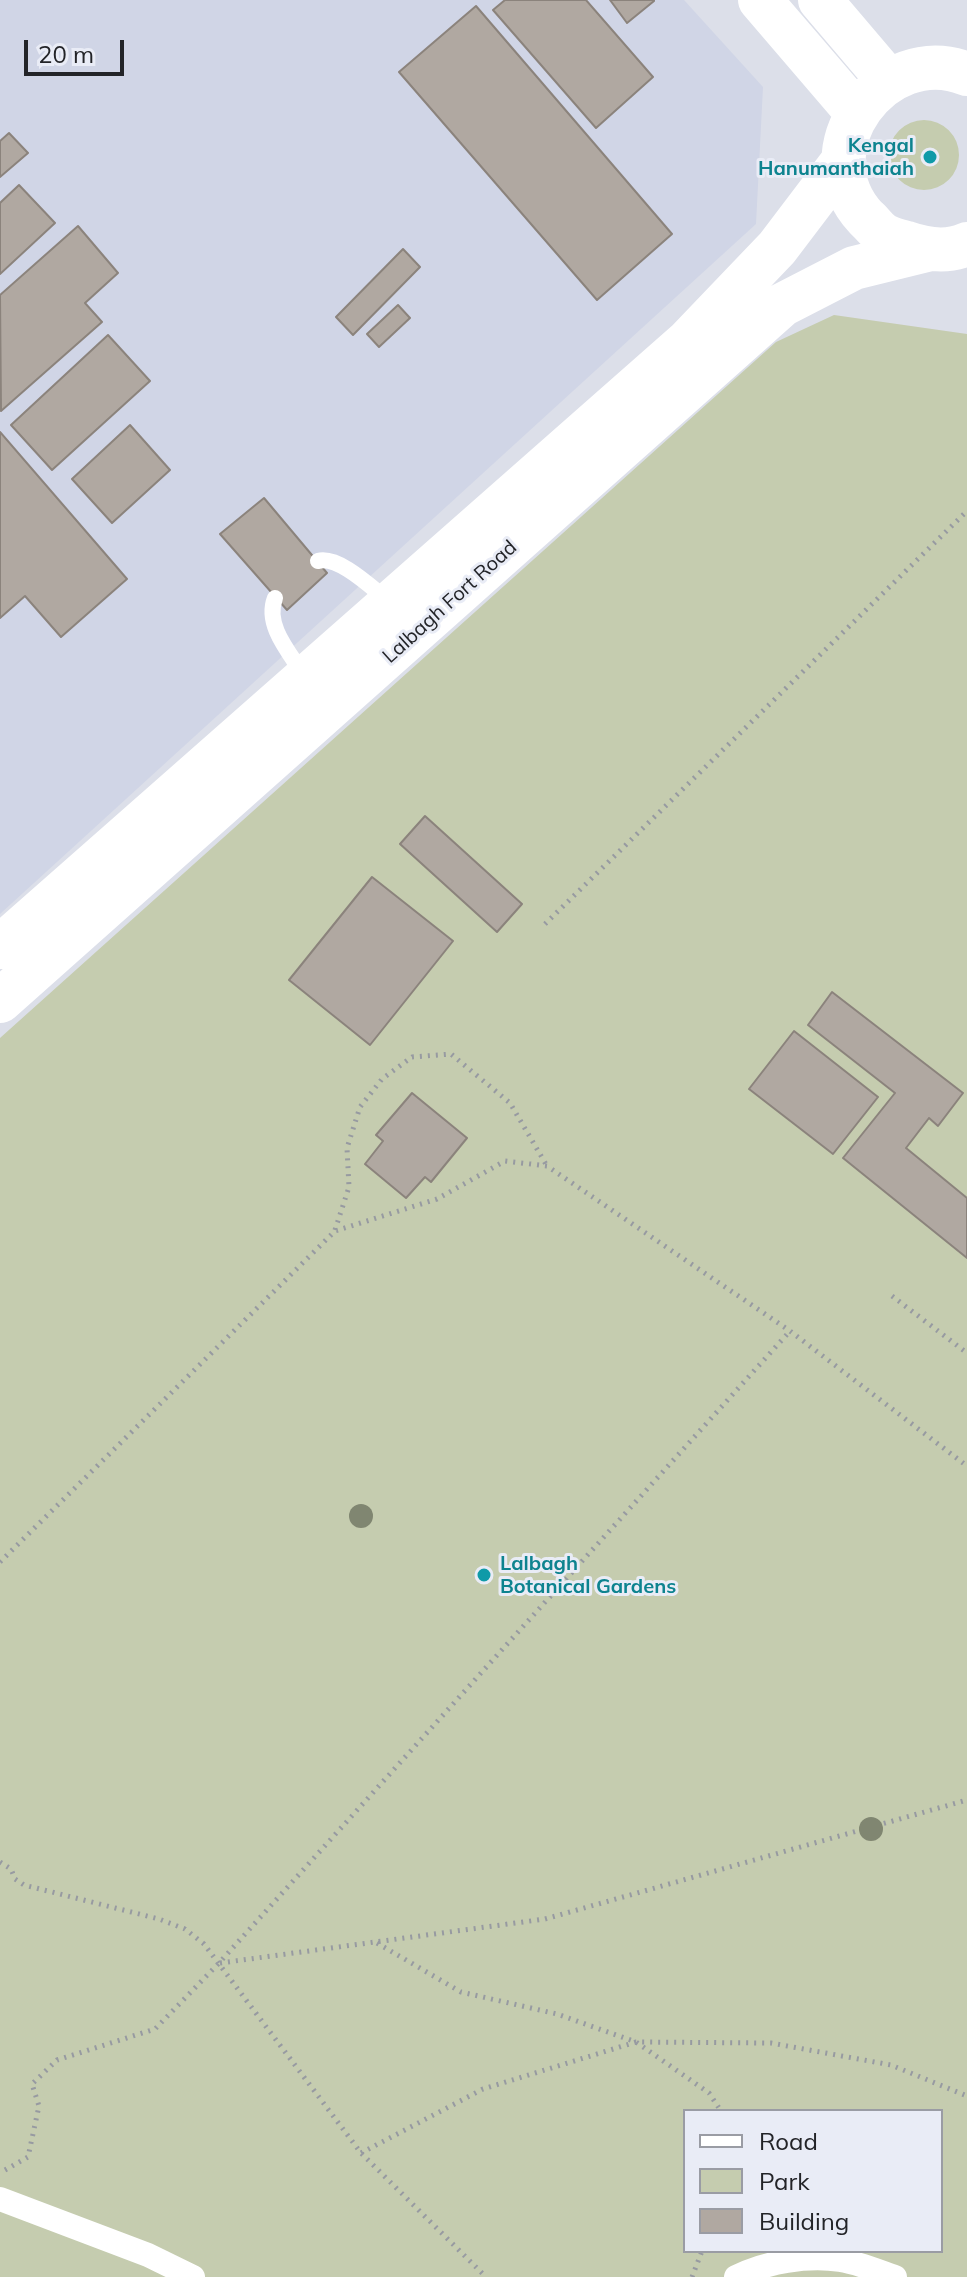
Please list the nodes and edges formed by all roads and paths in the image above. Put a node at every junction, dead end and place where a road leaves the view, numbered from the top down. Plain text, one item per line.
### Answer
1 (760, 0) edge
2 (820, 0) edge
3 (967, 74) edge
4 (888, 80) junction
5 (856, 112) junction
6 (843, 161) junction
7 (955, 250) edge
8 (967, 511) edge
9 (318, 561) dead end
10 (275, 598) dead end
11 (391, 603) junction
12 (305, 678) junction
13 (545, 924) dead end
14 (0, 947) edge
15 (0, 1001) edge
16 (547, 1166) junction
17 (335, 1231) junction
18 (892, 1296) dead end
19 (790, 1331) junction
20 (967, 1353) edge
21 (967, 1466) edge
22 (0, 1562) edge
23 (967, 1800) edge
24 (0, 1862) edge
25 (376, 1943) junction
26 (219, 1963) junction
27 (636, 2042) junction
28 (967, 2096) edge
29 (720, 2109) edge
30 (361, 2153) junction
31 (0, 2173) edge
32 (0, 2199) edge
33 (701, 2253) edge
34 (193, 2277) edge
35 (486, 2277) edge
36 (692, 2277) edge
37 (736, 2277) edge
38 (895, 2277) edge

1 - 5 main road
2 - 4 main road
3 - 4 main road
4 - 5 main road
5 - 6 main road
6 - 7 main road
6 - 11 main road, Lalbagh Fort Road
7 - 15 main road, Lalbagh Fort Road
8 - 13 path
9 - 11 lane
10 - 12 lane
11 - 12 main road, Lalbagh Fort Road
12 - 14 main road, Lalbagh Fort Road
16 - 17 path
16 - 17 path
16 - 19 path
17 - 22 path
18 - 20 path
19 - 21 path
19 - 26 path
23 - 25 path
24 - 26 path
25 - 26 path
25 - 27 path
26 - 30 path
26 - 31 path
27 - 28 path
27 - 29 path
27 - 30 path
30 - 35 path
32 - 34 street
33 - 36 path
37 - 38 street

